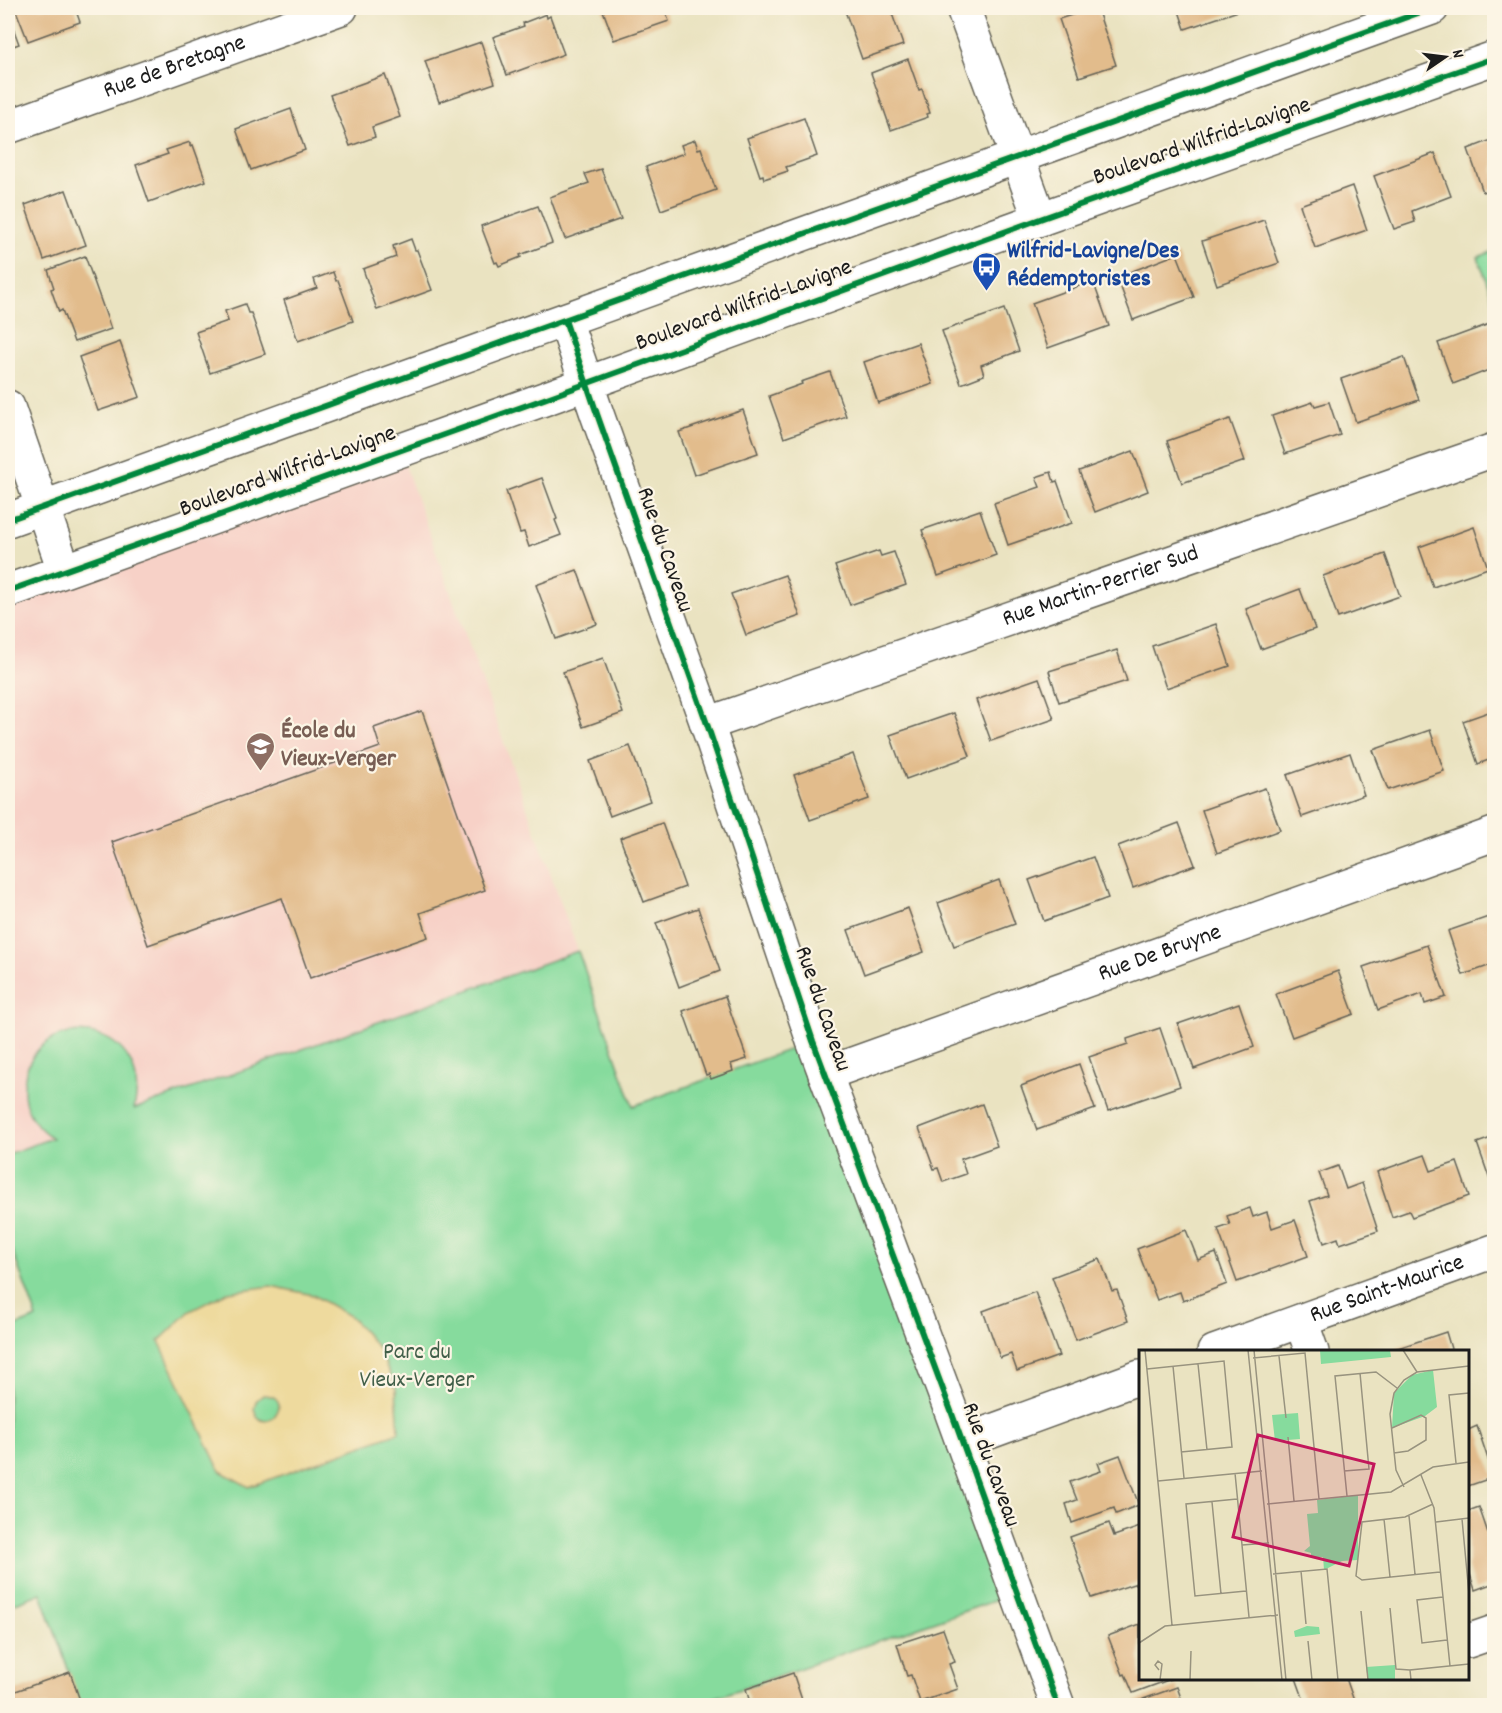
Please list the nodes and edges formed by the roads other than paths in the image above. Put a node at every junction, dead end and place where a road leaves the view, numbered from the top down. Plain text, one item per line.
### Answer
1 (341, 8) edge
2 (963, 8) edge
3 (1432, 8) edge
4 (1494, 58) edge
5 (8, 127) edge
6 (1017, 157) junction
7 (1040, 219) junction
8 (565, 320) junction
9 (586, 383) junction
10 (8, 407) edge
11 (1494, 450) edge
12 (42, 508) junction
13 (8, 519) edge
14 (64, 570) junction
15 (8, 591) edge
16 (707, 724) junction
17 (1494, 834) edge
18 (825, 1074) junction
19 (1494, 1251) edge
20 (1301, 1321) junction
21 (1220, 1350) edge
22 (1311, 1350) edge
23 (1139, 1377) edge
24 (962, 1442) junction
25 (1494, 1632) edge
26 (1469, 1640) edge
27 (1058, 1706) edge

1 - 5 street, Rue de Bretagne
2 - 6 street
3 - 6 street, Boulevard Wilfrid-Lavigne
4 - 7 street, Boulevard Wilfrid-Lavigne
6 - 7 street
6 - 8 street, Boulevard Wilfrid-Lavigne
7 - 9 street, Boulevard Wilfrid-Lavigne
8 - 9 street, Rue du Caveau
8 - 12 street, Boulevard Wilfrid-Lavigne
9 - 14 street, Boulevard Wilfrid-Lavigne
9 - 16 street, Rue du Caveau
10 - 12 street
11 - 16 street, Rue Martin-Perrier Sud
12 - 13 street, Boulevard Wilfrid-Lavigne
12 - 14 street
14 - 15 street, Boulevard Wilfrid-Lavigne
16 - 18 street, Rue du Caveau
17 - 18 street, Rue De Bruyne
18 - 24 street, Rue du Caveau
19 - 20 street, Rue Saint-Maurice
20 - 21 street, Rue Saint-Maurice
20 - 22 street
23 - 24 street
24 - 27 street, Rue du Caveau
25 - 26 street

